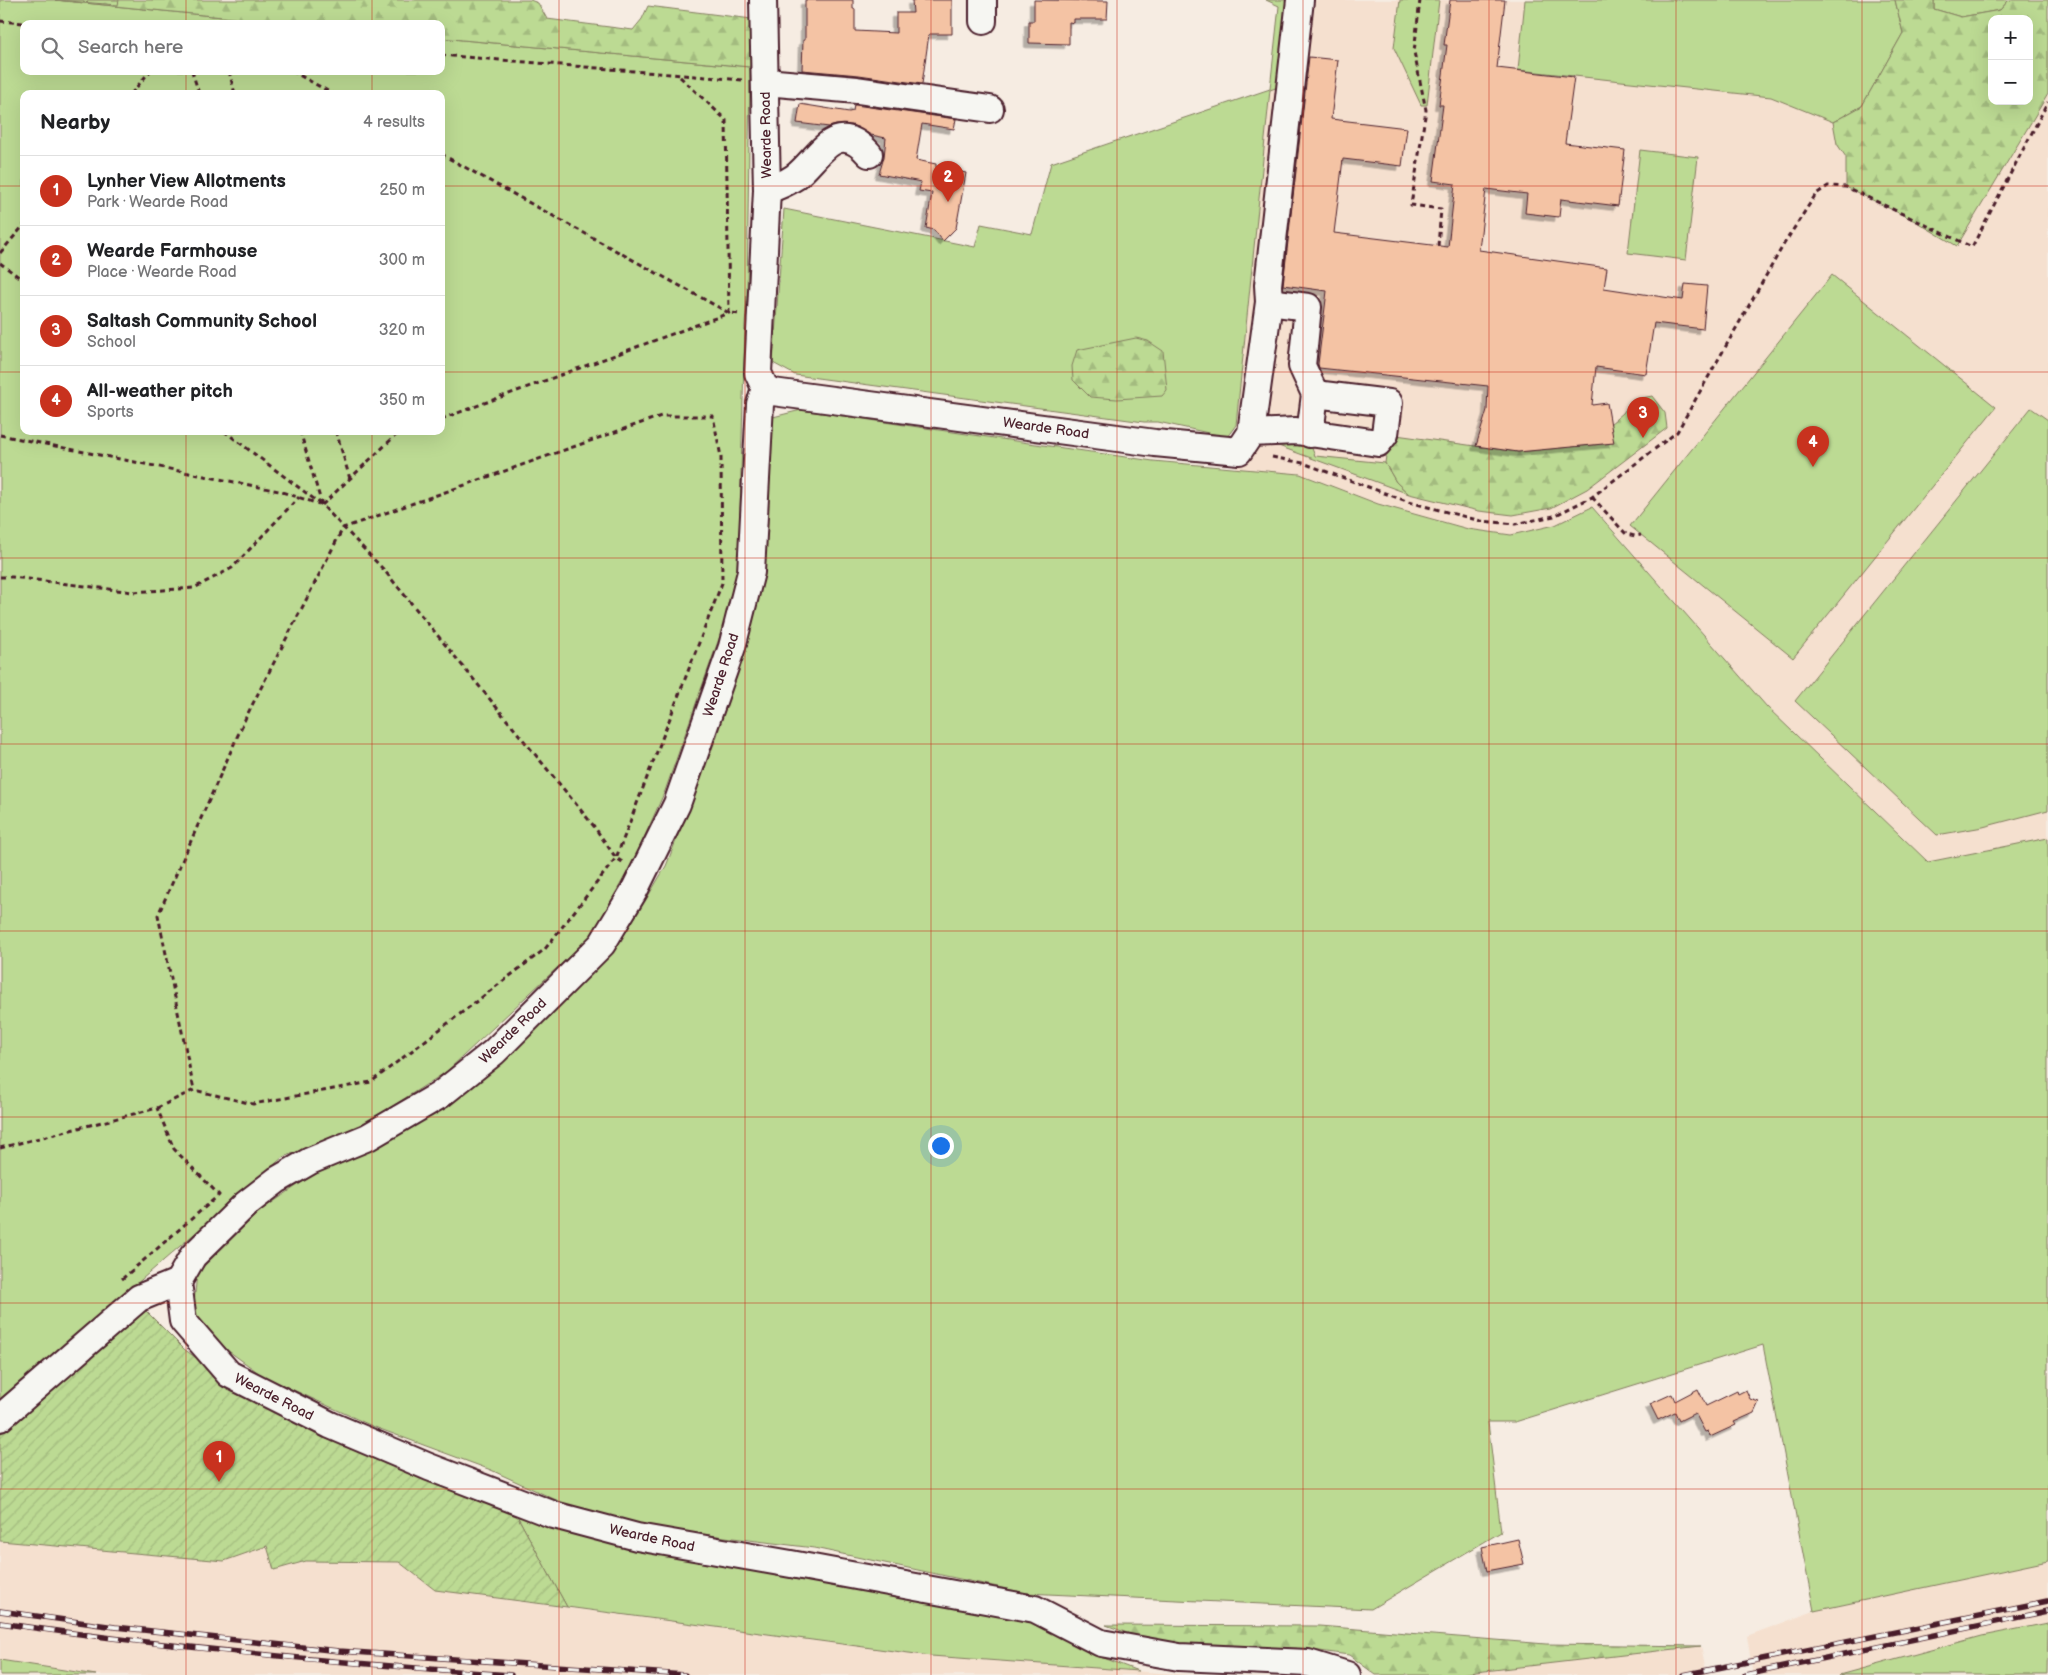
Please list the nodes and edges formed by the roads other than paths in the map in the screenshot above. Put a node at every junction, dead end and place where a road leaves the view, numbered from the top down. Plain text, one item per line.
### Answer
1 (764, 0) edge
2 (1300, 0) edge
3 (765, 82) junction
4 (990, 109) dead end
5 (869, 154) dead end
6 (766, 190) junction
7 (1269, 302) junction
8 (1261, 360) junction
9 (1302, 366) junction
10 (766, 388) junction
11 (1315, 394) junction
12 (1310, 434) junction
13 (1245, 442) junction
14 (178, 1282) junction
15 (0, 1418) edge
16 (1347, 1675) edge

1 - 3 street, Wearde Road
2 - 7 street
3 - 4 street
3 - 6 street, Wearde Road
5 - 6 street
6 - 10 street, Wearde Road
7 - 8 street
7 - 9 street
8 - 9 street
8 - 13 street
9 - 11 street
10 - 13 street, Wearde Road
10 - 14 street, Wearde Road
11 - 12 street
11 - 12 street, Wearde Road
12 - 13 street, Wearde Road
14 - 15 street
14 - 16 street, Wearde Road

